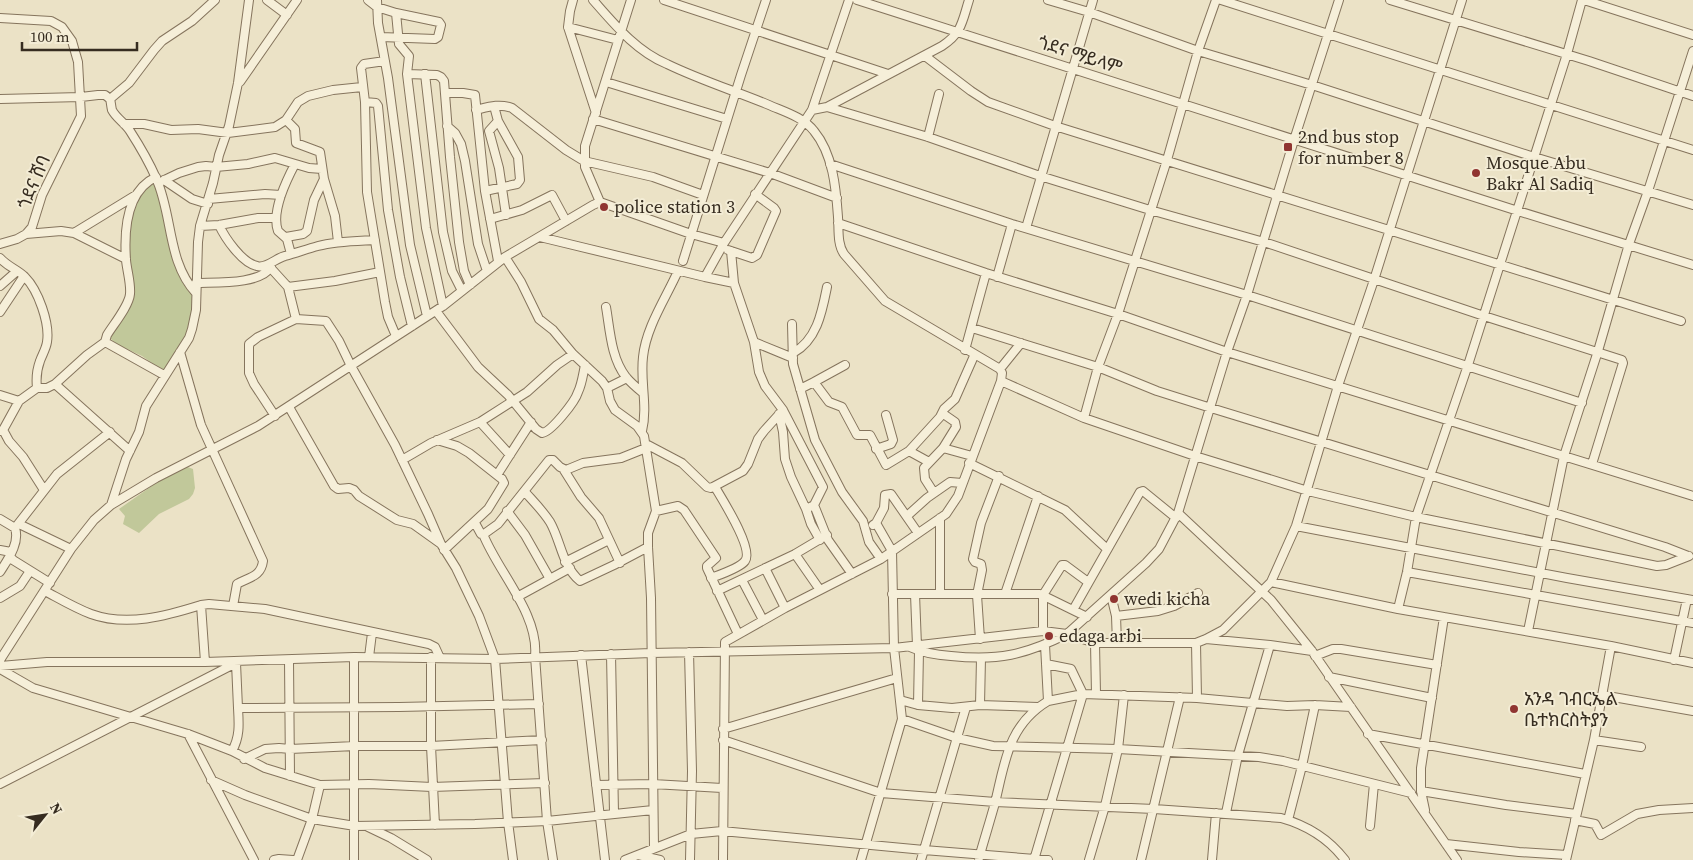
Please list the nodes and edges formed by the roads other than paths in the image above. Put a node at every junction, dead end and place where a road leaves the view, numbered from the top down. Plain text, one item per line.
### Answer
1 (215, 0) edge
2 (248, 0) edge
3 (267, 0) edge
4 (297, 0) edge
5 (368, 0) edge
6 (573, 0) edge
7 (593, 0) edge
8 (631, 0) edge
9 (664, 0) edge
10 (766, 0) edge
11 (849, 0) edge
12 (857, 0) edge
13 (969, 0) edge
14 (1048, 0) edge
15 (1093, 0) edge
16 (1216, 0) edge
17 (1221, 0) edge
18 (1339, 0) edge
19 (1390, 0) edge
20 (1462, 0) edge
21 (1583, 0) edge
22 (377, 4) edge
23 (1089, 12) junction
24 (396, 13) junction
25 (287, 15) junction
26 (0, 18) edge
27 (1455, 21) junction
28 (568, 27) junction
29 (755, 30) junction
30 (620, 31) junction
31 (958, 32) junction
32 (1328, 33) junction
33 (1693, 35) edge
34 (381, 37) junction
35 (398, 38) junction
36 (618, 40) junction
37 (1198, 51) junction
38 (1693, 51) edge
39 (831, 54) junction
40 (1567, 54) junction
41 (925, 56) junction
42 (385, 60) junction
43 (1072, 69) junction
44 (1440, 71) junction
45 (407, 74) junction
46 (425, 74) junction
47 (888, 74) junction
48 (606, 82) junction
49 (238, 83) junction
50 (1312, 85) junction
51 (362, 87) junction
52 (736, 91) junction
53 (1680, 92) junction
54 (445, 93) junction
55 (939, 94) dead end
56 (1693, 96) edge
57 (80, 97) junction
58 (0, 99) edge
59 (110, 99) junction
60 (365, 102) junction
61 (1182, 104) junction
62 (1551, 104) junction
63 (494, 106) junction
64 (827, 107) junction
65 (476, 110) junction
66 (812, 110) junction
67 (594, 116) junction
68 (727, 119) junction
69 (286, 120) junction
70 (498, 121) junction
71 (805, 121) junction
72 (1423, 122) junction
73 (124, 124) junction
74 (447, 126) junction
75 (1055, 126) junction
76 (228, 133) junction
77 (928, 137) junction
78 (1294, 140) junction
79 (1664, 141) junction
80 (433, 144) junction
81 (449, 144) junction
82 (1693, 150) edge
83 (716, 157) junction
84 (1534, 157) junction
85 (481, 160) junction
86 (584, 160) junction
87 (1167, 160) junction
88 (465, 162) junction
89 (295, 164) junction
90 (830, 164) junction
91 (216, 167) junction
92 (322, 169) junction
93 (770, 173) junction
94 (1406, 175) junction
95 (1040, 176) junction
96 (324, 179) junction
97 (159, 180) junction
98 (502, 187) junction
99 (1648, 190) junction
100 (485, 191) junction
101 (755, 194) junction
102 (136, 195) junction
103 (281, 195) junction
104 (703, 195) junction
105 (1277, 195) junction
106 (837, 198) junction
107 (208, 201) junction
108 (600, 202) junction
109 (1693, 205) edge
110 (1150, 210) junction
111 (1518, 211) junction
112 (506, 215) junction
113 (276, 218) junction
114 (490, 220) junction
115 (566, 221) junction
116 (838, 223) junction
117 (1012, 224) junction
118 (219, 225) junction
119 (200, 226) junction
120 (1026, 228) junction
121 (1389, 231) junction
122 (74, 233) junction
123 (26, 234) junction
124 (691, 234) junction
125 (286, 237) junction
126 (540, 237) junction
127 (375, 240) junction
128 (338, 242) junction
129 (1264, 242) junction
130 (0, 244) edge
131 (1629, 244) junction
132 (723, 245) junction
133 (731, 251) junction
134 (291, 254) junction
135 (0, 258) edge
136 (502, 259) junction
137 (126, 260) junction
138 (683, 260) dead end
139 (1134, 262) junction
140 (1500, 265) junction
141 (1693, 265) edge
142 (269, 266) junction
143 (17, 271) junction
144 (487, 271) junction
145 (678, 271) junction
146 (380, 272) junction
147 (986, 274) junction
148 (24, 276) junction
149 (705, 277) junction
150 (997, 277) junction
151 (1374, 280) junction
152 (196, 283) junction
153 (734, 283) junction
154 (470, 285) junction
155 (0, 286) edge
156 (288, 287) junction
157 (827, 287) dead end
158 (462, 291) junction
159 (196, 293) junction
160 (1247, 295) junction
161 (1612, 299) junction
162 (443, 306) junction
163 (606, 307) dead end
164 (436, 311) junction
165 (0, 312) edge
166 (1118, 314) junction
167 (427, 316) junction
168 (1484, 316) junction
169 (296, 319) junction
170 (1681, 321) dead end
171 (792, 324) dead end
172 (412, 326) junction
173 (972, 328) junction
174 (1357, 331) junction
175 (396, 336) junction
176 (106, 342) junction
177 (754, 342) junction
178 (1021, 343) junction
179 (965, 350) junction
180 (1598, 351) junction
181 (180, 352) junction
182 (1227, 352) junction
183 (573, 354) junction
184 (793, 356) junction
185 (974, 356) junction
186 (585, 365) junction
187 (844, 365) dead end
188 (1468, 365) junction
189 (350, 366) junction
190 (1098, 367) junction
191 (1000, 370) junction
192 (164, 375) junction
193 (626, 378) junction
194 (1001, 381) junction
195 (814, 382) junction
196 (55, 384) junction
197 (1338, 386) junction
198 (37, 388) junction
199 (607, 388) junction
200 (800, 389) junction
201 (0, 394) edge
202 (643, 394) junction
203 (19, 401) junction
204 (513, 401) junction
205 (1582, 403) junction
206 (289, 407) junction
207 (1211, 408) junction
208 (781, 412) junction
209 (942, 412) junction
210 (886, 415) dead end
211 (274, 416) junction
212 (1084, 418) junction
213 (1448, 420) junction
214 (480, 422) junction
215 (531, 422) junction
216 (642, 430) junction
217 (1, 431) edge
218 (110, 432) junction
219 (436, 440) junction
220 (815, 440) junction
221 (1322, 441) junction
222 (646, 446) junction
223 (803, 447) junction
224 (943, 448) junction
225 (876, 449) junction
226 (212, 450) junction
227 (130, 451) junction
228 (909, 451) junction
229 (510, 455) junction
230 (1195, 456) junction
231 (1564, 456) junction
232 (402, 460) junction
233 (971, 460) junction
234 (929, 462) junction
235 (1592, 464) junction
236 (564, 470) junction
237 (1430, 474) junction
238 (497, 475) junction
239 (999, 476) junction
240 (962, 483) junction
241 (715, 487) junction
242 (44, 490) junction
243 (1308, 491) junction
244 (525, 492) junction
245 (934, 493) junction
246 (1038, 496) junction
247 (1693, 496) edge
248 (112, 505) junction
249 (814, 505) junction
250 (806, 509) junction
251 (507, 511) junction
252 (656, 511) junction
253 (1552, 513) junction
254 (1177, 515) junction
255 (907, 516) junction
256 (1416, 517) junction
257 (940, 518) junction
258 (0, 520) edge
259 (475, 523) junction
260 (876, 523) junction
261 (17, 526) junction
262 (1296, 526) junction
263 (866, 530) junction
264 (918, 533) junction
265 (483, 534) junction
266 (823, 538) junction
267 (609, 540) junction
268 (1545, 542) junction
269 (443, 547) junction
270 (648, 547) junction
271 (1107, 548) junction
272 (1410, 548) junction
273 (71, 549) junction
274 (0, 550) edge
275 (892, 551) junction
276 (11, 554) junction
277 (795, 554) junction
278 (1691, 556) edge
279 (881, 559) junction
280 (620, 562) junction
281 (568, 565) junction
282 (734, 568) junction
283 (765, 568) junction
284 (30, 571) junction
285 (0, 572) edge
286 (1407, 572) junction
287 (1540, 573) junction
288 (852, 574) junction
289 (711, 578) junction
290 (550, 579) junction
291 (741, 580) junction
292 (1088, 582) junction
293 (1271, 582) junction
294 (50, 583) junction
295 (820, 590) junction
296 (45, 591) junction
297 (717, 591) junction
298 (1262, 591) junction
299 (1198, 593) dead end
300 (892, 594) junction
301 (915, 594) junction
302 (940, 594) junction
303 (1005, 594) junction
304 (977, 595) junction
305 (1043, 595) junction
306 (1111, 595) junction
307 (1536, 596) junction
308 (517, 597) junction
309 (0, 598) edge
310 (1690, 599) edge
311 (201, 605) junction
312 (233, 606) junction
313 (786, 608) junction
314 (1398, 609) junction
315 (1073, 610) junction
316 (1116, 616) junction
317 (1087, 617) junction
318 (1444, 617) junction
319 (763, 620) junction
320 (1682, 621) junction
321 (1693, 623) edge
322 (1043, 631) junction
323 (1528, 631) junction
324 (372, 633) junction
325 (738, 634) junction
326 (1067, 634) junction
327 (980, 639) junction
328 (1206, 639) junction
329 (1096, 643) junction
330 (1117, 643) junction
331 (1196, 643) junction
332 (1045, 645) junction
333 (1270, 645) junction
334 (1612, 646) junction
335 (894, 648) junction
336 (915, 648) junction
337 (689, 652) junction
338 (725, 652) junction
339 (651, 653) junction
340 (611, 654) junction
341 (1313, 654) junction
342 (581, 655) junction
343 (535, 656) junction
344 (354, 657) junction
345 (369, 657) junction
346 (431, 657) junction
347 (440, 658) junction
348 (981, 658) junction
349 (496, 659) junction
350 (0, 660) edge
351 (289, 660) junction
352 (1674, 660) junction
353 (205, 662) junction
354 (238, 662) junction
355 (1693, 663) edge
356 (1046, 664) junction
357 (1437, 665) junction
358 (0, 667) edge
359 (1329, 677) junction
360 (897, 678) junction
361 (1083, 694) junction
362 (1096, 694) junction
363 (1602, 695) junction
364 (1124, 696) junction
365 (1180, 697) junction
366 (1197, 698) junction
367 (1432, 698) junction
368 (900, 700) junction
369 (1048, 701) junction
370 (1252, 703) junction
371 (499, 704) junction
372 (539, 704) junction
373 (918, 705) junction
374 (1315, 705) junction
375 (431, 706) junction
376 (980, 706) junction
377 (289, 707) junction
378 (354, 707) junction
379 (966, 707) junction
380 (1038, 707) junction
381 (1351, 707) junction
382 (238, 708) junction
383 (1693, 711) edge
384 (129, 717) junction
385 (902, 719) junction
386 (723, 729) junction
387 (188, 734) junction
388 (1368, 734) junction
389 (957, 738) junction
390 (542, 740) junction
391 (723, 740) junction
392 (1594, 740) junction
393 (502, 743) junction
394 (1424, 745) junction
395 (355, 746) junction
396 (431, 746) junction
397 (1008, 747) junction
398 (1642, 747) dead end
399 (1066, 748) junction
400 (290, 749) junction
401 (1118, 749) junction
402 (232, 752) junction
403 (1168, 752) junction
404 (1238, 755) junction
405 (244, 759) junction
406 (1302, 766) junction
407 (1585, 774) junction
408 (290, 776) junction
409 (211, 780) junction
410 (544, 783) junction
411 (0, 784) edge
412 (506, 784) junction
413 (614, 784) junction
414 (653, 784) junction
415 (1374, 784) junction
416 (320, 785) junction
417 (355, 785) junction
418 (596, 785) junction
419 (692, 786) junction
420 (432, 787) junction
421 (722, 788) junction
422 (1421, 791) junction
423 (881, 793) junction
424 (1411, 793) junction
425 (940, 799) junction
426 (994, 802) junction
427 (1050, 804) junction
428 (1105, 806) junction
429 (1693, 808) edge
430 (1154, 809) junction
431 (653, 810) junction
432 (614, 813) junction
433 (1216, 813) junction
434 (1226, 813) junction
435 (1426, 814) junction
436 (599, 815) junction
437 (1576, 817) junction
438 (312, 819) junction
439 (1288, 820) junction
440 (548, 821) junction
441 (508, 822) junction
442 (435, 825) junction
443 (355, 826) junction
444 (366, 826) junction
445 (1370, 826) dead end
446 (722, 831) junction
447 (691, 834) junction
448 (865, 844) junction
449 (1446, 844) junction
450 (654, 848) junction
451 (924, 850) junction
452 (638, 855) junction
453 (1566, 857) edge
454 (979, 858) edge
455 (1034, 859) edge
456 (254, 860) edge
457 (274, 860) edge
458 (293, 860) edge
459 (297, 860) edge
460 (354, 860) edge
461 (427, 860) edge
462 (513, 860) edge
463 (553, 860) edge
464 (605, 860) edge
465 (625, 860) edge
466 (660, 860) edge
467 (690, 860) edge
468 (723, 860) edge
469 (861, 860) edge
470 (921, 860) edge
471 (1048, 860) edge
472 (1089, 860) edge
473 (1141, 860) edge
474 (1212, 860) edge
475 (1345, 860) edge
476 (1457, 860) edge

1 - 59 street
2 - 49 street
3 - 25 street
4 - 25 street
5 - 22 street
6 - 28 street
7 - 30 street
8 - 30 street
9 - 29 street
10 - 29 street
11 - 39 street
12 - 31 street, ጎደና ማይላም
13 - 31 street
14 - 23 street
15 - 23 street
16 - 37 street
17 - 32 street
18 - 32 street
19 - 27 street
20 - 27 street
21 - 33 street
21 - 40 street
22 - 24 street
22 - 34 street
23 - 37 street
23 - 43 street
24 - 35 street
24 - 35 street
25 - 49 street
26 - 57 street
27 - 40 street
27 - 44 street
28 - 36 street
28 - 67 street
29 - 39 street
29 - 52 street
30 - 36 street
30 - 52 street
31 - 41 street
31 - 43 street, ጎደና ማይላም
32 - 44 street
32 - 50 street
34 - 35 street
34 - 42 street
35 - 45 street
36 - 48 street
37 - 50 street
37 - 61 street
38 - 53 street
39 - 47 street
39 - 66 street
40 - 53 street
40 - 62 street
41 - 47 street
41 - 75 street
42 - 51 street
42 - 167 street
43 - 61 street, ጎደና ማይላም
43 - 75 street
44 - 62 street
44 - 72 street
45 - 46 street
45 - 162 street
46 - 54 street
46 - 80 street
47 - 64 street
48 - 67 street
48 - 68 street
49 - 76 street
50 - 72 street
50 - 78 street
51 - 60 street
51 - 69 street
52 - 68 street
52 - 71 street
53 - 56 street
53 - 79 street
54 - 65 street
54 - 74 street
55 - 77 street
57 - 58 street
57 - 59 street
57 - 123 street, ጎደና ሸባ
59 - 73 street
60 - 127 street
60 - 172 street
61 - 78 street, ጎደና ማይላም
61 - 87 street
62 - 79 street
62 - 84 street
63 - 65 street
63 - 70 street
63 - 86 street
64 - 66 street
64 - 77 street
65 - 85 street
66 - 71 street
67 - 83 street
67 - 86 street
68 - 83 street
69 - 76 street
69 - 92 street
70 - 98 street
70 - 98 street
71 - 90 street
71 - 93 street
72 - 84 street
72 - 94 street
73 - 76 street
73 - 97 street
74 - 81 street
74 - 88 street
75 - 87 street
75 - 95 street
76 - 91 street
77 - 95 street
78 - 94 street, ጎደና ማይላም
78 - 105 street
79 - 82 street
79 - 99 street
80 - 81 street
80 - 158 street
81 - 154 street
83 - 93 street
83 - 104 street
84 - 99 street
84 - 111 street
85 - 88 street
85 - 100 street
86 - 104 street
86 - 108 street
87 - 105 street
87 - 110 street
88 - 144 street
89 - 91 street
89 - 92 street
89 - 103 street
90 - 106 street
90 - 117 street
91 - 97 street
91 - 107 street
92 - 96 street
93 - 101 street
93 - 106 street
94 - 111 street, ጎደና ማይላም
94 - 121 street
95 - 110 street
95 - 120 street
96 - 125 street
96 - 128 street
97 - 102 street
97 - 107 street
97 - 159 street
98 - 100 street
98 - 112 street
99 - 109 street
99 - 131 street
100 - 114 street
101 - 132 street
101 - 133 street
102 - 122 street
102 - 137 street
103 - 107 street
103 - 113 street
104 - 124 street
105 - 121 street
105 - 129 street
106 - 116 street
107 - 119 street
108 - 115 street
108 - 124 street
110 - 129 street
110 - 139 street
111 - 131 street, ጎደና ማይላም
111 - 140 street
112 - 114 street
112 - 115 street
113 - 118 street
113 - 125 street
114 - 136 street
115 - 126 street
116 - 147 street
116 - 179 street
117 - 120 street
117 - 150 street
118 - 119 street
118 - 142 street
119 - 152 street
120 - 139 street
121 - 140 street
121 - 151 street
122 - 123 street
122 - 137 street
123 - 130 street, ጎደና ሸባ
124 - 132 street
124 - 138 street
125 - 134 street
126 - 136 street
126 - 145 street
127 - 128 street
127 - 146 street
128 - 134 street
129 - 151 street
129 - 160 street
131 - 141 street, ጎደና ማይላም
131 - 161 street
132 - 133 street
132 - 149 street
133 - 153 street
134 - 142 street
135 - 143 street
136 - 144 street
136 - 183 street
137 - 176 street
139 - 160 street
139 - 166 street
140 - 161 street
140 - 168 street
142 - 152 street
142 - 156 street
143 - 148 street
143 - 155 street
144 - 154 street
145 - 149 street
145 - 202 street
146 - 156 street
146 - 175 street
147 - 150 street
147 - 173 street
148 - 165 street
148 - 198 street
149 - 153 street
150 - 166 street
151 - 168 street
151 - 174 street
152 - 159 street
153 - 177 street
154 - 158 street
156 - 169 street
157 - 184 street
158 - 162 street
159 - 181 street
160 - 174 street
160 - 182 street
161 - 170 street
161 - 180 street
162 - 164 street
163 - 193 street
164 - 167 street
164 - 204 street
166 - 182 street
166 - 190 street
167 - 172 street
168 - 180 street
168 - 188 street
169 - 189 street
169 - 211 street
171 - 184 street
172 - 175 street
173 - 178 street
173 - 179 street
174 - 188 street
174 - 197 street
175 - 189 street
176 - 192 street
176 - 196 street
177 - 184 street
177 - 208 street
178 - 190 street
178 - 191 street
179 - 185 street
180 - 205 street
180 - 235 street
181 - 192 street
181 - 226 street
182 - 197 street
182 - 207 street
183 - 186 street
183 - 204 street
184 - 200 street
185 - 191 street
185 - 209 street
186 - 199 street
186 - 215 street
187 - 195 street
188 - 205 street
188 - 213 street
189 - 206 street
189 - 232 street
190 - 207 street
190 - 212 street
191 - 194 street
192 - 227 street
193 - 199 street
193 - 202 street
194 - 212 street
194 - 233 street
195 - 200 street
195 - 225 street
196 - 198 street
196 - 218 street
197 - 213 street
197 - 221 street
198 - 203 street
199 - 216 street
200 - 220 street
201 - 203 street
202 - 216 street
203 - 217 street
204 - 214 street
204 - 215 street
205 - 231 street
206 - 211 street
206 - 269 street
207 - 221 street
207 - 230 street
208 - 223 street
208 - 241 street
208 - 250 street
209 - 224 street
209 - 228 street
210 - 225 street
211 - 226 street
212 - 230 street
213 - 231 street
213 - 237 street
214 - 219 street
214 - 229 street
215 - 229 street
216 - 222 street
217 - 242 street
218 - 227 street
218 - 242 street
219 - 232 street
219 - 238 street
220 - 223 street
220 - 263 street
221 - 237 street
221 - 243 street
222 - 236 street
222 - 241 street
222 - 252 street
223 - 249 street
224 - 233 street
224 - 234 street
225 - 228 street
226 - 248 street
226 - 312 street
227 - 248 street
228 - 234 street
229 - 238 street
230 - 243 street
230 - 254 street
231 - 235 street
231 - 253 street
232 - 269 street
233 - 239 street
233 - 240 street
234 - 245 street
235 - 247 street
236 - 244 street
236 - 267 street
237 - 253 street
237 - 256 street
238 - 259 street
239 - 246 street
239 - 304 street
240 - 245 street
240 - 257 street
241 - 282 street
242 - 261 street
243 - 256 street
243 - 262 street
244 - 251 street
244 - 281 street
245 - 255 street
246 - 271 street
246 - 303 street
248 - 273 street
249 - 250 street
249 - 266 street
250 - 266 street
251 - 265 street
251 - 290 street
252 - 270 street
252 - 289 street
253 - 268 street
253 - 278 street
254 - 271 street
254 - 298 street
254 - 306 street
255 - 260 street
255 - 264 street
256 - 268 street
256 - 272 street
257 - 264 street
257 - 302 street
258 - 261 street
259 - 265 street
259 - 269 street
260 - 263 street
260 - 275 street
261 - 273 street
261 - 276 street
262 - 272 street
262 - 293 street
263 - 279 street
264 - 275 street
265 - 308 street
266 - 277 street
266 - 288 street
267 - 280 street
267 - 281 street
268 - 278 street
268 - 287 street
269 - 349 street
270 - 280 street
270 - 339 street
271 - 292 street
272 - 286 street
272 - 287 street
273 - 294 street
274 - 276 street
275 - 279 street
275 - 300 street
276 - 284 street
276 - 285 street
277 - 283 street
277 - 295 street
279 - 288 street
280 - 281 street
281 - 290 street
282 - 289 street
282 - 291 street
283 - 291 street
283 - 313 street
284 - 294 street
284 - 309 street
286 - 307 street
286 - 314 street
287 - 307 street
287 - 310 street
288 - 295 street
289 - 297 street
290 - 308 street
291 - 297 street
291 - 319 street
292 - 305 street
292 - 315 street
293 - 298 street
293 - 314 street
294 - 296 street
295 - 313 street
296 - 311 street
296 - 350 street
297 - 325 street
298 - 328 street
298 - 341 street
299 - 316 street
300 - 301 street
300 - 335 street
301 - 302 street
301 - 336 street
302 - 304 street
303 - 304 street
303 - 305 street
304 - 327 street
305 - 315 street
305 - 322 street
306 - 316 street
306 - 317 street
307 - 320 street
307 - 323 street
308 - 343 street
310 - 320 street
311 - 312 street
311 - 353 street
312 - 324 street
313 - 319 street
314 - 318 street
315 - 317 street
316 - 330 street
317 - 326 street
318 - 323 street
318 - 357 street
319 - 325 street
320 - 321 street
320 - 352 street
322 - 326 street
322 - 327 street
323 - 334 street
324 - 345 street
324 - 347 street
325 - 338 street
326 - 329 street
326 - 332 street
327 - 336 street
328 - 331 street
328 - 333 street
329 - 330 street
329 - 362 street
330 - 331 street
331 - 366 street
332 - 348 street
332 - 356 street
333 - 341 street
333 - 370 street
334 - 352 street
334 - 363 street
335 - 336 street
335 - 338 street
335 - 360 street
336 - 348 street
336 - 373 street
337 - 338 street
337 - 339 street
337 - 419 street
338 - 386 street
339 - 340 street
339 - 414 street
340 - 342 street
340 - 413 street
341 - 357 street
341 - 359 street
342 - 343 street
342 - 418 street
343 - 349 street
343 - 372 street
344 - 345 street
344 - 351 street
344 - 378 street
345 - 346 street
346 - 347 street
346 - 375 street
347 - 349 street
348 - 376 street
349 - 371 street
351 - 354 street
351 - 377 street
352 - 355 street
353 - 354 street
353 - 358 street
354 - 382 street
354 - 384 street
356 - 361 street
356 - 369 street
357 - 367 street
358 - 384 street
359 - 367 street
359 - 381 street
360 - 368 street
360 - 386 street
361 - 362 street
361 - 369 street
361 - 399 street
362 - 364 street
363 - 383 street
363 - 392 street
364 - 365 street
364 - 401 street
365 - 366 street
365 - 403 street
366 - 370 street
367 - 394 street
368 - 373 street
368 - 385 street
369 - 380 street
370 - 374 street
370 - 404 street
371 - 372 street
371 - 375 street
371 - 393 street
372 - 390 street
373 - 379 street
374 - 381 street
374 - 406 street
375 - 378 street
375 - 396 street
376 - 379 street
376 - 380 street
377 - 378 street
377 - 382 street
377 - 400 street
378 - 395 street
379 - 389 street
380 - 397 street
381 - 388 street
382 - 402 street
384 - 387 street
384 - 411 street
385 - 389 street
385 - 423 street
386 - 391 street
387 - 402 street
387 - 409 street
388 - 394 street
388 - 424 street
389 - 397 street
389 - 425 street
390 - 393 street
390 - 410 street
391 - 421 street
391 - 423 street
392 - 398 street
392 - 407 street
393 - 396 street
393 - 412 street
394 - 407 street
394 - 422 street
395 - 396 street
395 - 400 street
395 - 417 street
396 - 420 street
397 - 399 street
397 - 426 street
399 - 401 street
399 - 427 street
400 - 405 street
400 - 408 street
401 - 403 street
401 - 428 street
402 - 405 street
403 - 404 street
403 - 430 street
404 - 406 street
404 - 434 street
405 - 408 street
406 - 415 street
406 - 439 street
407 - 437 street
408 - 416 street
409 - 438 street
409 - 456 street
410 - 412 street
410 - 440 street
412 - 420 street
412 - 441 street
413 - 414 street
413 - 418 street
413 - 432 street
414 - 419 street
414 - 431 street
415 - 424 street
415 - 445 street
416 - 417 street
416 - 438 street
417 - 420 street
417 - 443 street
418 - 436 street
419 - 421 street
419 - 447 street
420 - 442 street
421 - 446 street
422 - 435 street
422 - 437 street
423 - 425 street
423 - 448 street
424 - 435 street
425 - 426 street
425 - 451 street
426 - 427 street
426 - 454 street
427 - 428 street
427 - 455 street
428 - 430 street
428 - 472 street
429 - 437 street
430 - 433 street
430 - 473 street
431 - 432 street
431 - 450 street
432 - 436 street
433 - 434 street
433 - 474 street
434 - 439 street
435 - 449 street
436 - 440 street
436 - 464 street
437 - 453 street
438 - 443 street
438 - 459 street
439 - 475 street
440 - 441 street
440 - 463 street
441 - 442 street
441 - 462 street
442 - 444 street
443 - 444 street
443 - 460 street
444 - 461 street
446 - 447 street
446 - 448 street
446 - 468 street
447 - 450 street
447 - 467 street
448 - 451 street
448 - 469 street
449 - 453 street
449 - 476 street
450 - 452 street
451 - 454 street
451 - 470 street
452 - 465 street
452 - 466 street
454 - 455 street
455 - 471 street
457 - 458 street

